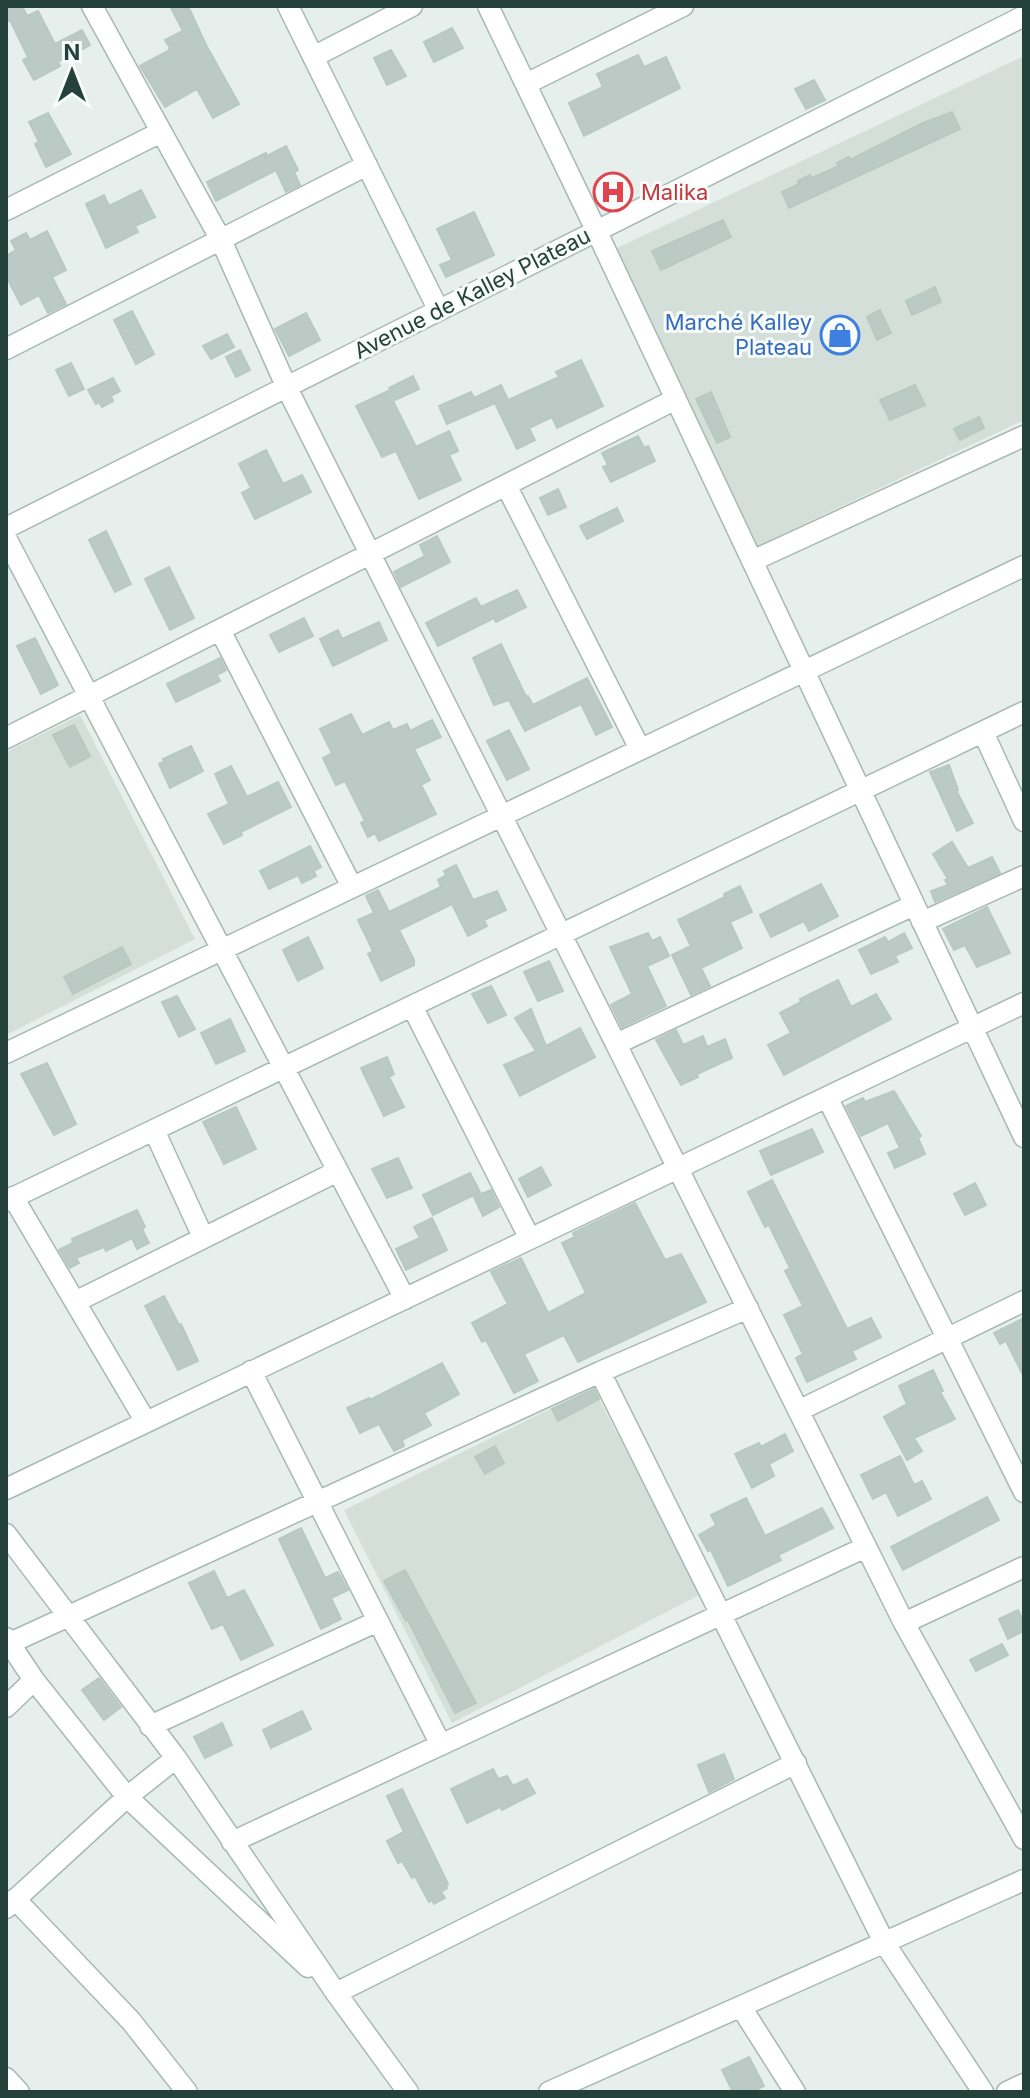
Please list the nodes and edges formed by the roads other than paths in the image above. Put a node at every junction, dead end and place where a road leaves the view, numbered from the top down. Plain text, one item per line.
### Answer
1 (92, 6) edge
2 (288, 6) edge
3 (412, 6) edge
4 (488, 6) edge
5 (683, 6) edge
6 (1024, 16) edge
7 (313, 57) junction
8 (526, 84) junction
9 (161, 132) junction
10 (367, 165) junction
11 (7, 205) edge
12 (596, 230) junction
13 (221, 240) junction
14 (438, 309) junction
15 (6, 349) edge
16 (287, 388) junction
17 (676, 399) junction
18 (1024, 436) edge
19 (506, 485) junction
20 (6, 528) edge
21 (6, 538) edge
22 (370, 554) junction
23 (752, 561) junction
24 (1024, 566) edge
25 (220, 630) junction
26 (804, 671) junction
27 (89, 696) junction
28 (1024, 712) edge
29 (983, 732) junction
30 (6, 738) edge
31 (640, 749) junction
32 (861, 791) junction
33 (501, 816) junction
34 (1024, 821) edge
35 (1024, 876) edge
36 (352, 887) junction
37 (918, 913) junction
38 (561, 935) junction
39 (222, 949) junction
40 (1024, 1003) edge
41 (412, 1006) junction
42 (972, 1027) junction
43 (616, 1044) junction
44 (6, 1053) edge
45 (284, 1068) junction
46 (827, 1097) junction
47 (154, 1130) junction
48 (1023, 1134) edge
49 (676, 1169) junction
50 (338, 1171) junction
51 (10, 1199) edge
52 (203, 1237) junction
53 (530, 1239) junction
54 (405, 1299) junction
55 (1024, 1301) edge
56 (75, 1302) junction
57 (748, 1308) junction
58 (947, 1338) junction
59 (251, 1371) junction
60 (600, 1372) junction
61 (800, 1410) junction
62 (146, 1422) junction
63 (6, 1489) edge
64 (1024, 1492) edge
65 (318, 1503) junction
66 (6, 1534) edge
67 (866, 1547) junction
68 (1024, 1567) edge
69 (721, 1615) junction
70 (67, 1617) junction
71 (378, 1621) junction
72 (904, 1623) junction
73 (8, 1640) edge
74 (34, 1680) junction
75 (6, 1707) edge
76 (150, 1726) junction
77 (441, 1745) junction
78 (176, 1758) junction
79 (796, 1763) junction
80 (127, 1797) junction
81 (1024, 1839) edge
82 (232, 1842) junction
83 (1024, 1880) edge
84 (11, 1904) edge
85 (885, 1944) junction
86 (336, 1993) junction
87 (741, 2007) junction
88 (1024, 2084) edge
89 (187, 2092) edge
90 (408, 2092) edge
91 (549, 2092) edge
92 (795, 2092) edge
93 (983, 2092) edge
94 (1007, 2092) edge

1 - 9 street
2 - 7 street
3 - 7 street
4 - 8 street
5 - 8 street
6 - 12 street, Avenue de Kalley Plateau
7 - 10 street
8 - 12 street
9 - 11 street
9 - 13 street
10 - 13 street
10 - 14 street
12 - 14 street, Avenue de Kalley Plateau
12 - 17 street
13 - 15 street
13 - 16 street
14 - 16 street, Avenue de Kalley Plateau
16 - 20 street, Avenue de Kalley Plateau
16 - 22 street
17 - 19 street
17 - 23 street
18 - 23 street
19 - 22 street
19 - 31 street
21 - 27 street
22 - 25 street
22 - 33 street
23 - 26 street
24 - 26 street
25 - 27 street
25 - 36 street
26 - 31 street
26 - 32 street
27 - 30 street
27 - 39 street
28 - 29 street
29 - 32 street
29 - 34 street
31 - 33 street
32 - 37 street
32 - 38 street
33 - 36 street
33 - 38 street
35 - 37 street
36 - 39 street
37 - 42 street
37 - 43 street
38 - 41 street
38 - 43 street
39 - 44 street
39 - 45 street
40 - 42 street
41 - 45 street
41 - 53 street
42 - 46 street
42 - 48 street
43 - 49 street
45 - 47 street
45 - 50 street
46 - 49 street
46 - 58 street
47 - 51 street
47 - 52 street
49 - 53 street
49 - 57 street
50 - 52 street
50 - 54 street
51 - 56 street
52 - 56 street
53 - 54 street
54 - 59 street
55 - 58 street
56 - 62 street
57 - 60 street
57 - 61 street
58 - 61 street
58 - 64 street
59 - 62 street
59 - 65 street
60 - 65 street
60 - 69 street
61 - 67 street
62 - 63 street
65 - 70 street
65 - 71 street
66 - 70 street
67 - 69 street
67 - 72 street
68 - 72 street
69 - 77 street
69 - 79 street
70 - 73 street
70 - 76 street
71 - 76 street
71 - 77 street
72 - 81 street
73 - 74 street
74 - 75 street
74 - 80 street
76 - 78 street
77 - 82 street
78 - 80 street
78 - 82 street
79 - 85 street
79 - 86 street
80 - 84 street
80 - 86 street
82 - 86 street
83 - 85 street
84 - 89 street
85 - 87 street
85 - 93 street
86 - 90 street
87 - 91 street
87 - 92 street
88 - 94 street

